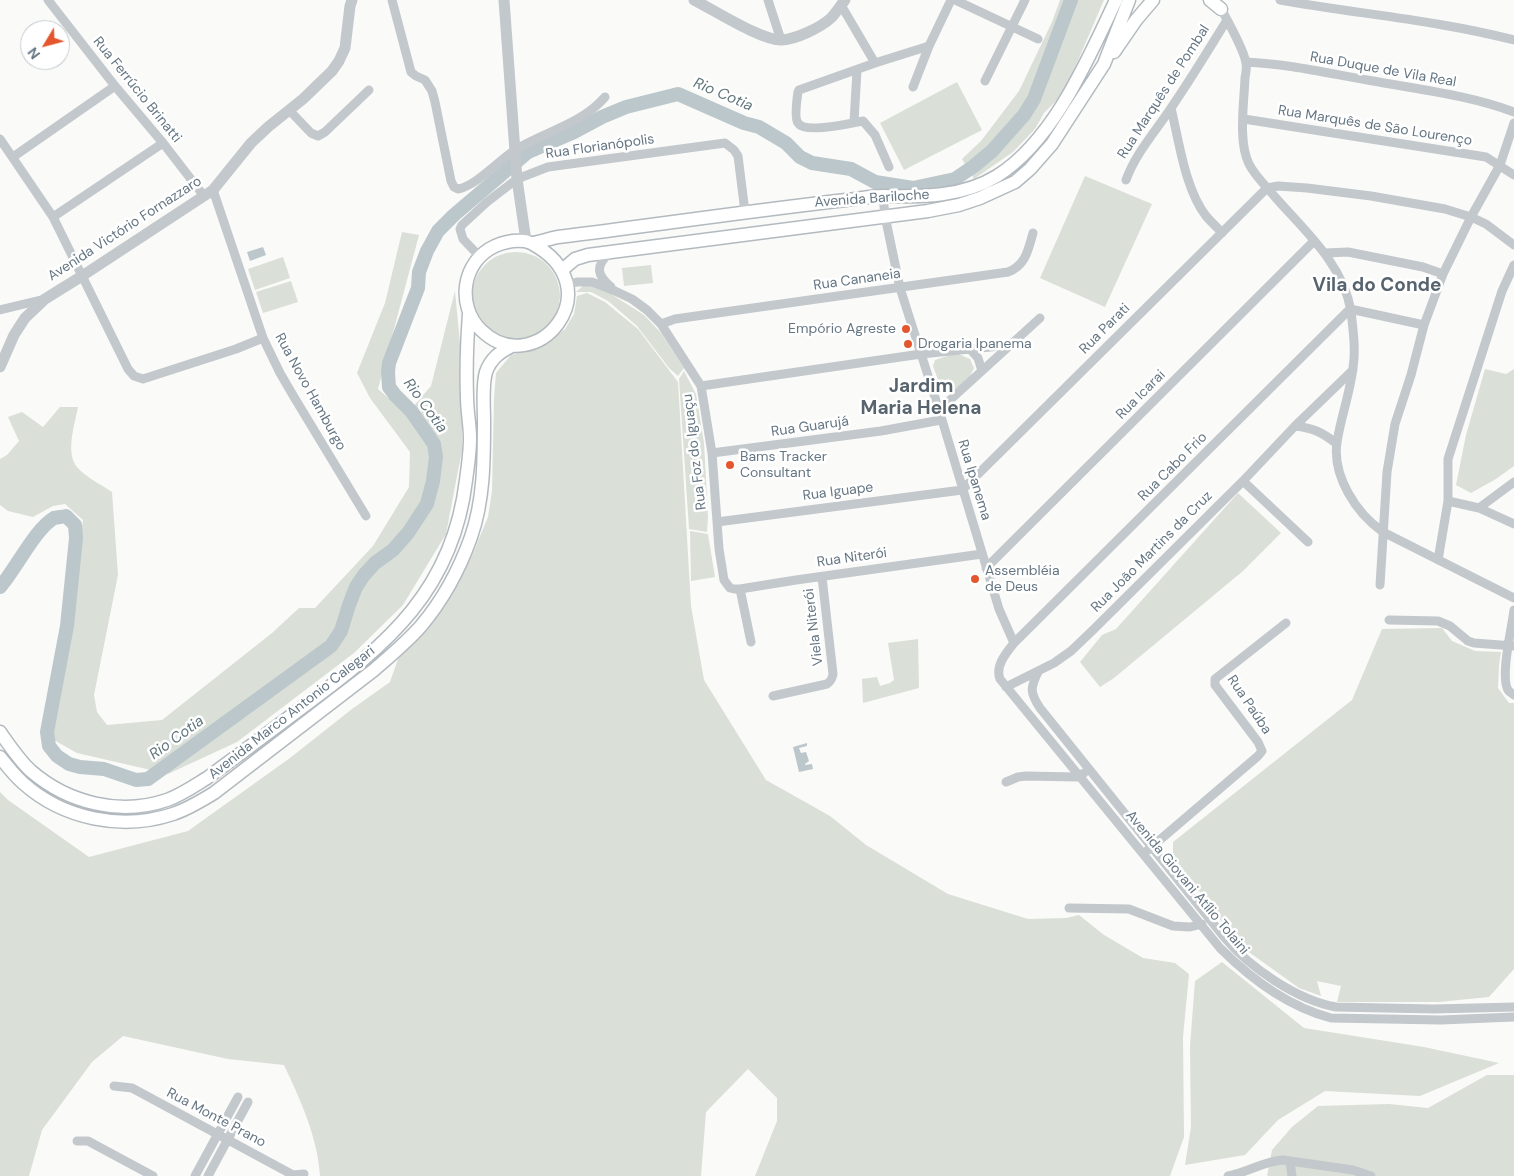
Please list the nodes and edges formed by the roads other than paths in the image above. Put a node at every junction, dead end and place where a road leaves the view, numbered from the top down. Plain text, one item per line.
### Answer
1 (48, 0) edge
2 (352, 0) edge
3 (392, 0) edge
4 (504, 0) edge
5 (694, 0) edge
6 (768, 0) edge
7 (953, 0) edge
8 (1025, 0) edge
9 (1116, 0) edge
10 (1129, 0) edge
11 (1153, 0) edge
12 (1210, 0) edge
13 (1280, 0) edge
14 (843, 3) edge
15 (1222, 9) edge
16 (1012, 26) junction
17 (1038, 39) dead end
18 (782, 40) junction
19 (1514, 40) edge
20 (929, 46) junction
21 (1246, 62) junction
22 (875, 63) junction
23 (1104, 64) junction
24 (857, 70) junction
25 (985, 81) dead end
26 (115, 86) junction
27 (913, 87) dead end
28 (369, 90) dead end
29 (605, 97) dead end
30 (1171, 108) junction
31 (290, 110) junction
32 (1514, 112) edge
33 (1244, 118) junction
34 (854, 122) junction
35 (1514, 122) edge
36 (0, 139) edge
37 (163, 143) junction
38 (515, 151) junction
39 (13, 157) junction
40 (1500, 165) junction
41 (889, 167) dead end
42 (517, 174) junction
43 (1514, 175) edge
44 (1126, 180) dead end
45 (1267, 188) junction
46 (209, 193) junction
47 (883, 196) junction
48 (745, 212) junction
49 (885, 216) junction
50 (53, 217) junction
51 (1471, 217) junction
52 (1033, 233) dead end
53 (1222, 233) junction
54 (1314, 241) junction
55 (529, 242) junction
56 (1514, 245) edge
57 (609, 253) junction
58 (1325, 253) junction
59 (480, 257) junction
60 (1514, 265) edge
61 (562, 270) junction
62 (1443, 274) junction
63 (82, 276) junction
64 (567, 285) junction
65 (900, 288) junction
66 (615, 290) junction
67 (45, 299) junction
68 (1350, 309) junction
69 (0, 310) edge
70 (469, 314) junction
71 (1040, 318) dead end
72 (661, 324) junction
73 (1424, 325) junction
74 (264, 338) junction
75 (1010, 345) junction
76 (512, 346) junction
77 (970, 349) junction
78 (921, 354) junction
79 (0, 367) edge
80 (1353, 370) junction
81 (982, 371) junction
82 (701, 386) junction
83 (939, 410) junction
84 (941, 420) junction
85 (1295, 426) junction
86 (1337, 444) junction
87 (712, 453) junction
88 (1243, 480) junction
89 (1514, 482) edge
90 (962, 490) junction
91 (1448, 501) junction
92 (1479, 508) junction
93 (366, 516) dead end
94 (717, 522) junction
95 (1514, 524) edge
96 (1383, 532) junction
97 (1308, 542) dead end
98 (982, 554) junction
99 (1438, 560) junction
100 (986, 568) junction
101 (822, 577) junction
102 (727, 584) joint
103 (1380, 585) dead end
104 (740, 589) junction
105 (1514, 598) edge
106 (1514, 610) edge
107 (1389, 620) dead end
108 (1286, 623) dead end
109 (751, 642) dead end
110 (1014, 643) junction
111 (1511, 646) edge
112 (1038, 672) junction
113 (1003, 683) junction
114 (1514, 695) edge
115 (773, 696) dead end
116 (0, 732) edge
117 (0, 757) edge
118 (1088, 769) junction
119 (1080, 776) junction
120 (1006, 782) dead end
121 (1152, 847) junction
122 (1144, 854) junction
123 (1069, 908) dead end
124 (1202, 924) junction
125 (1514, 1007) edge
126 (1514, 1017) edge
127 (114, 1086) dead end
128 (238, 1097) dead end
129 (248, 1102) dead end
130 (218, 1135) junction
131 (77, 1140) dead end
132 (228, 1141) junction
133 (1290, 1162) junction
134 (304, 1174) dead end
135 (153, 1176) edge
136 (195, 1176) edge
137 (208, 1176) edge
138 (1228, 1176) edge
139 (1292, 1176) edge
140 (1371, 1176) edge

1 - 26 street, Rua Ferrúcio Brinatti
2 - 31 street, Avenida Victório Fornazzaro
3 - 38 street
4 - 38 street
5 - 18 street
6 - 18 street
7 - 16 street
7 - 20 street
8 - 16 street
9 - 47 main road, Avenida Bariloche
10 - 23 main road, Avenida Bariloche
11 - 23 main road
12 - 15 main road
13 - 19 street
14 - 18 street
14 - 22 street
15 - 21 street
15 - 30 street, Rua Marquês de Pombal
16 - 17 street
16 - 25 street
20 - 22 street
20 - 27 street
21 - 32 street, Rua Duque de Vila Real
21 - 33 street
22 - 24 street
23 - 49 main road, Avenida Bariloche
24 - 34 street
24 - 34 street
26 - 37 street, Rua Ferrúcio Brinatti
26 - 39 street
28 - 31 street
29 - 38 street
30 - 44 street, Rua Marquês de Pombal
30 - 53 street
31 - 46 street, Avenida Victório Fornazzaro
33 - 40 street, Rua Marquês de São Lourenço
33 - 45 street
34 - 41 street
35 - 40 street
36 - 39 street
37 - 46 street, Rua Ferrúcio Brinatti
37 - 50 street
38 - 42 street
39 - 50 street
40 - 43 street, Rua Marquês de São Lourenço
40 - 51 street
42 - 48 street, Rua Florianópolis
42 - 55 street
42 - 59 street, Rua Florianópolis
45 - 51 street
45 - 53 street, Rua Parati
45 - 54 street
46 - 63 street, Avenida Victório Fornazzaro
46 - 74 street, Rua Novo Hamburgo
47 - 48 main road, Avenida Bariloche
47 - 49 street, Rua Ipanema
48 - 55 main road, Avenida Bariloche
49 - 57 main road, Avenida Bariloche
49 - 65 street, Rua Ipanema
50 - 63 street
51 - 56 street
51 - 62 street
52 - 65 street, Rua Cananeia
53 - 90 street, Rua Parati
54 - 58 street
54 - 100 street, Rua Icarai
55 - 59 main road
55 - 61 main road
57 - 61 main road, Avenida Bariloche
57 - 66 street, Rua Foz do Iguaçu
58 - 62 street
58 - 68 street
59 - 70 main road
60 - 91 street
61 - 64 main road
62 - 73 street
63 - 67 street, Avenida Victório Fornazzaro
63 - 74 street
64 - 66 street, Rua Foz do Iguaçu
64 - 76 main road
65 - 72 street, Rua Cananeia
65 - 78 street, Rua Ipanema
66 - 72 street, Rua Foz do Iguaçu
67 - 69 street
67 - 79 street, Avenida Victório Fornazzaro
68 - 73 street
68 - 80 street
68 - 110 street, Rua Cabo Frio
70 - 76 main road
70 - 116 main road, Avenida Marco Antonio Calegari
71 - 75 street
72 - 82 street, Rua Foz do Iguaçu
73 - 96 street
74 - 93 street, Rua Novo Hamburgo
75 - 77 street
75 - 81 street
76 - 117 main road, Avenida Marco Antonio Calegari
77 - 78 street
77 - 81 street
78 - 82 street
78 - 83 street, Rua Ipanema
80 - 85 street, Rua João Martins da Cruz
80 - 86 street
81 - 83 street
82 - 87 street, Rua Foz do Iguaçu
83 - 84 street, Rua Ipanema
84 - 87 street, Rua Guarujá
84 - 90 street, Rua Ipanema
85 - 86 street
85 - 88 street, Rua João Martins da Cruz
86 - 96 street
87 - 94 street, Rua Foz do Iguaçu
88 - 97 street
88 - 112 street, Rua João Martins da Cruz
89 - 92 street
90 - 94 street, Rua Iguape
90 - 98 street, Rua Ipanema
91 - 92 street
91 - 99 street
92 - 95 street
94 - 102 street, Rua Foz do Iguaçu
96 - 99 street
96 - 103 street
98 - 100 street, Rua Ipanema
98 - 101 street, Rua Niterói
99 - 105 street
100 - 110 street, Rua Ipanema
101 - 104 street, Rua Niterói
101 - 115 street, Viela Niterói
102 - 104 street, Rua Niterói
104 - 109 street
106 - 111 street
107 - 111 street
108 - 121 street, Rua Paúba
110 - 113 street
111 - 114 street
112 - 113 street, Rua João Martins da Cruz
112 - 118 street, Avenida Giovani Atílio Tolaini
113 - 119 street, Avenida Giovani Atílio Tolaini
118 - 119 street
118 - 121 street, Avenida Giovani Atílio Tolaini
119 - 120 street
119 - 122 street, Avenida Giovani Atílio Tolaini
121 - 122 street
121 - 125 street, Avenida Giovani Atílio Tolaini
122 - 124 street, Avenida Giovani Atílio Tolaini
123 - 124 street
124 - 126 street, Avenida Giovani Atílio Tolaini
127 - 130 street, Rua Monte Prano
128 - 130 street
129 - 132 street
130 - 132 street, Rua Monte Prano
130 - 136 street
131 - 135 street
132 - 134 street, Rua Monte Prano
132 - 137 street
133 - 138 street
133 - 139 street
133 - 140 street

